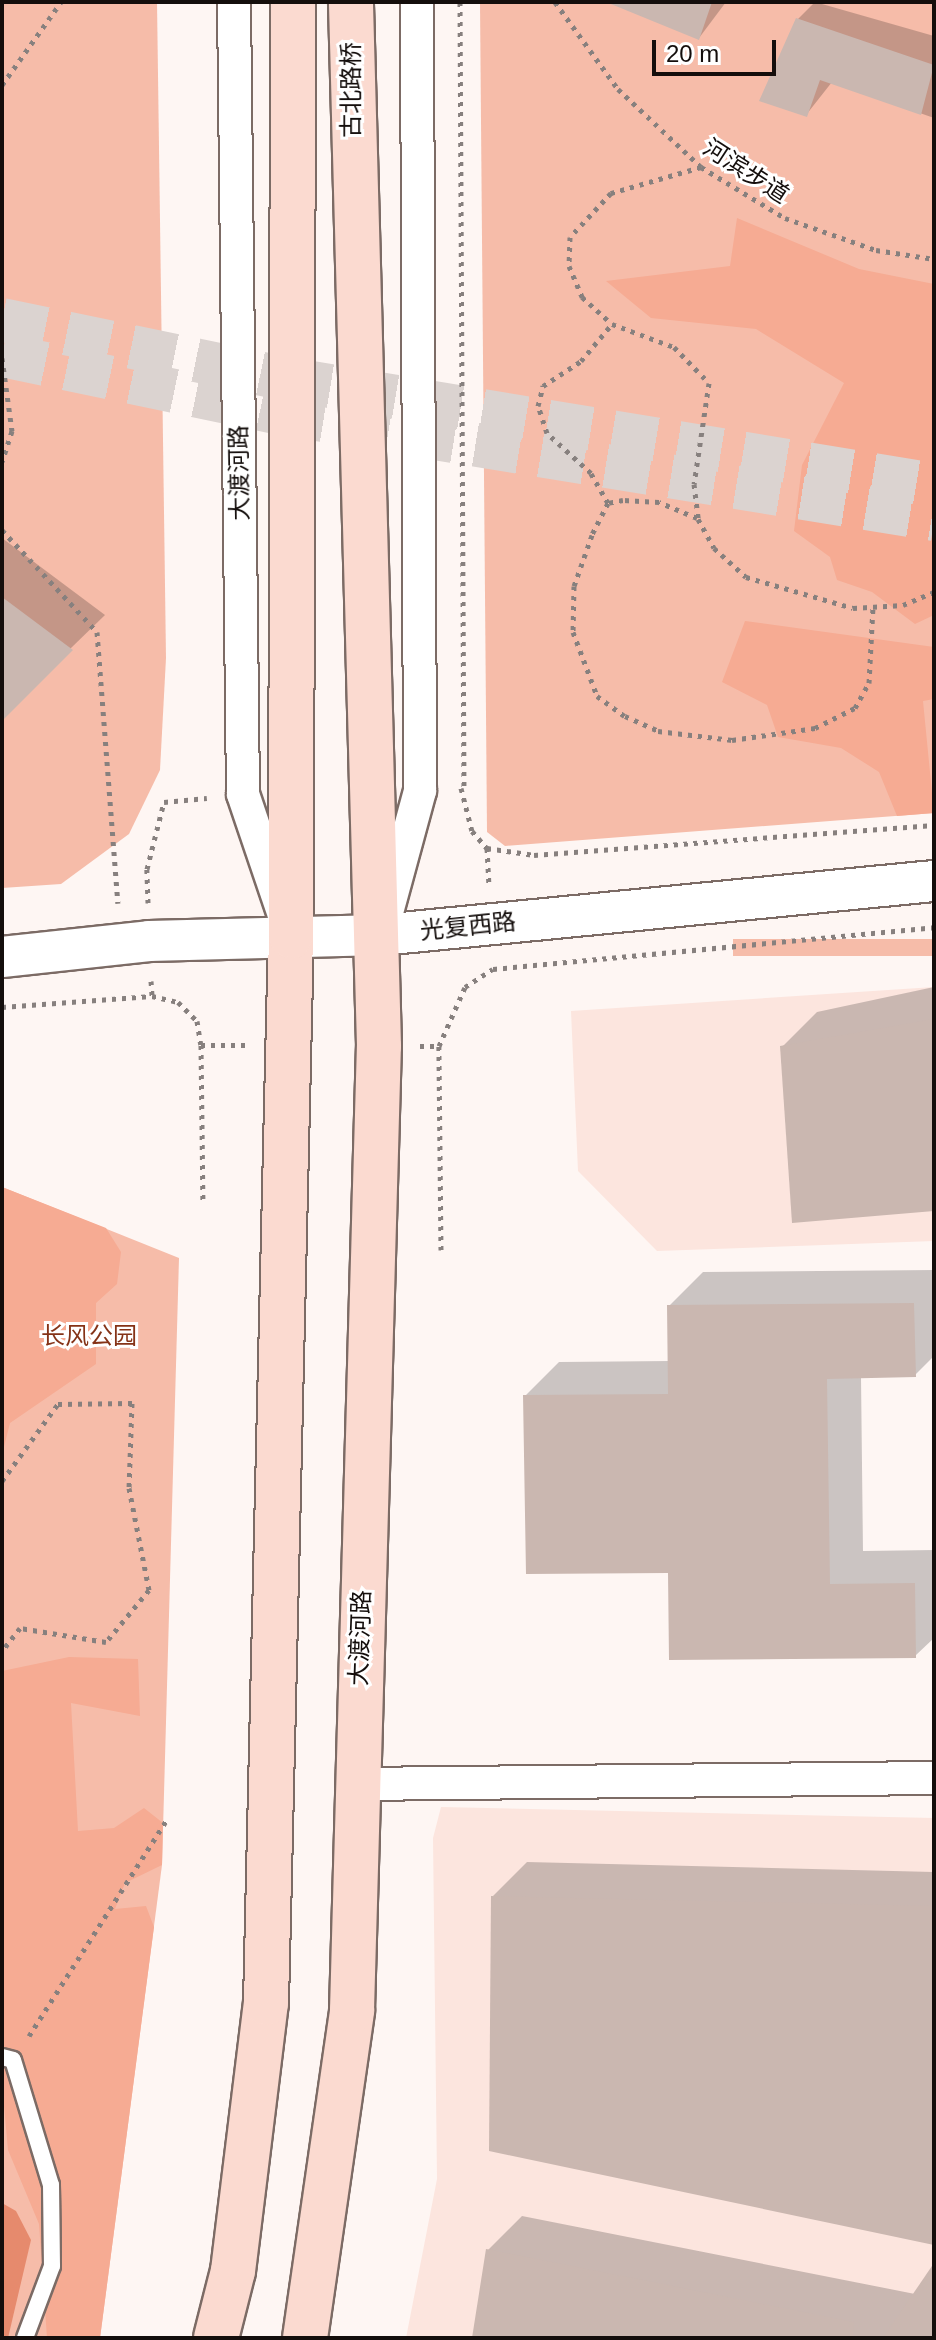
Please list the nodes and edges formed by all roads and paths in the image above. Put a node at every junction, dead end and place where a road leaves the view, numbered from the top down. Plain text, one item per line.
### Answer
1 (61, 2) edge
2 (234, 2) edge
3 (293, 2) edge
4 (351, 2) edge
5 (417, 2) edge
6 (460, 2) edge
7 (555, 2) edge
8 (2, 85) edge
9 (701, 167) junction
10 (352, 178) joint
11 (934, 259) edge
12 (612, 324) junction
13 (2, 358) edge
14 (2, 461) edge
15 (608, 503) junction
16 (698, 519) junction
17 (2, 530) edge
18 (934, 592) edge
19 (873, 607) junction
20 (464, 788) dead end
21 (934, 825) edge
22 (487, 848) dead end
23 (934, 881) edge
24 (934, 927) edge
25 (381, 935) junction
26 (291, 936) junction
27 (122, 944) junction
28 (2, 957) edge
29 (2, 1007) edge
30 (203, 1201) dead end
31 (441, 1250) dead end
32 (2, 1481) edge
33 (2, 1651) edge
34 (934, 1778) edge
35 (355, 1784) junction
36 (168, 1818) dead end
37 (8, 2059) edge
38 (25, 2338) edge
39 (216, 2338) edge
40 (305, 2338) edge

1 - 8 path
2 - 26 street, 大渡河路
3 - 26 main road, 大渡河路
4 - 10 main road, 古北路桥
5 - 25 street, 大渡河路
6 - 20 path
7 - 9 path, 河滨步道
9 - 11 path, 河滨步道
9 - 12 path
10 - 25 main road, 大渡河路
12 - 15 path
12 - 16 path
13 - 14 path
15 - 16 path
15 - 19 path
16 - 19 path
17 - 27 path
18 - 19 path
21 - 22 path
23 - 25 street, 光复西路
24 - 31 path
25 - 26 street, 光复西路
25 - 35 main road, 大渡河路
26 - 27 street, 光复西路
26 - 39 main road, 大渡河路
27 - 28 street, 光复西路
29 - 30 path
32 - 33 path
34 - 35 street
35 - 40 main road, 大渡河路
36 - 37 path
37 - 38 lane

